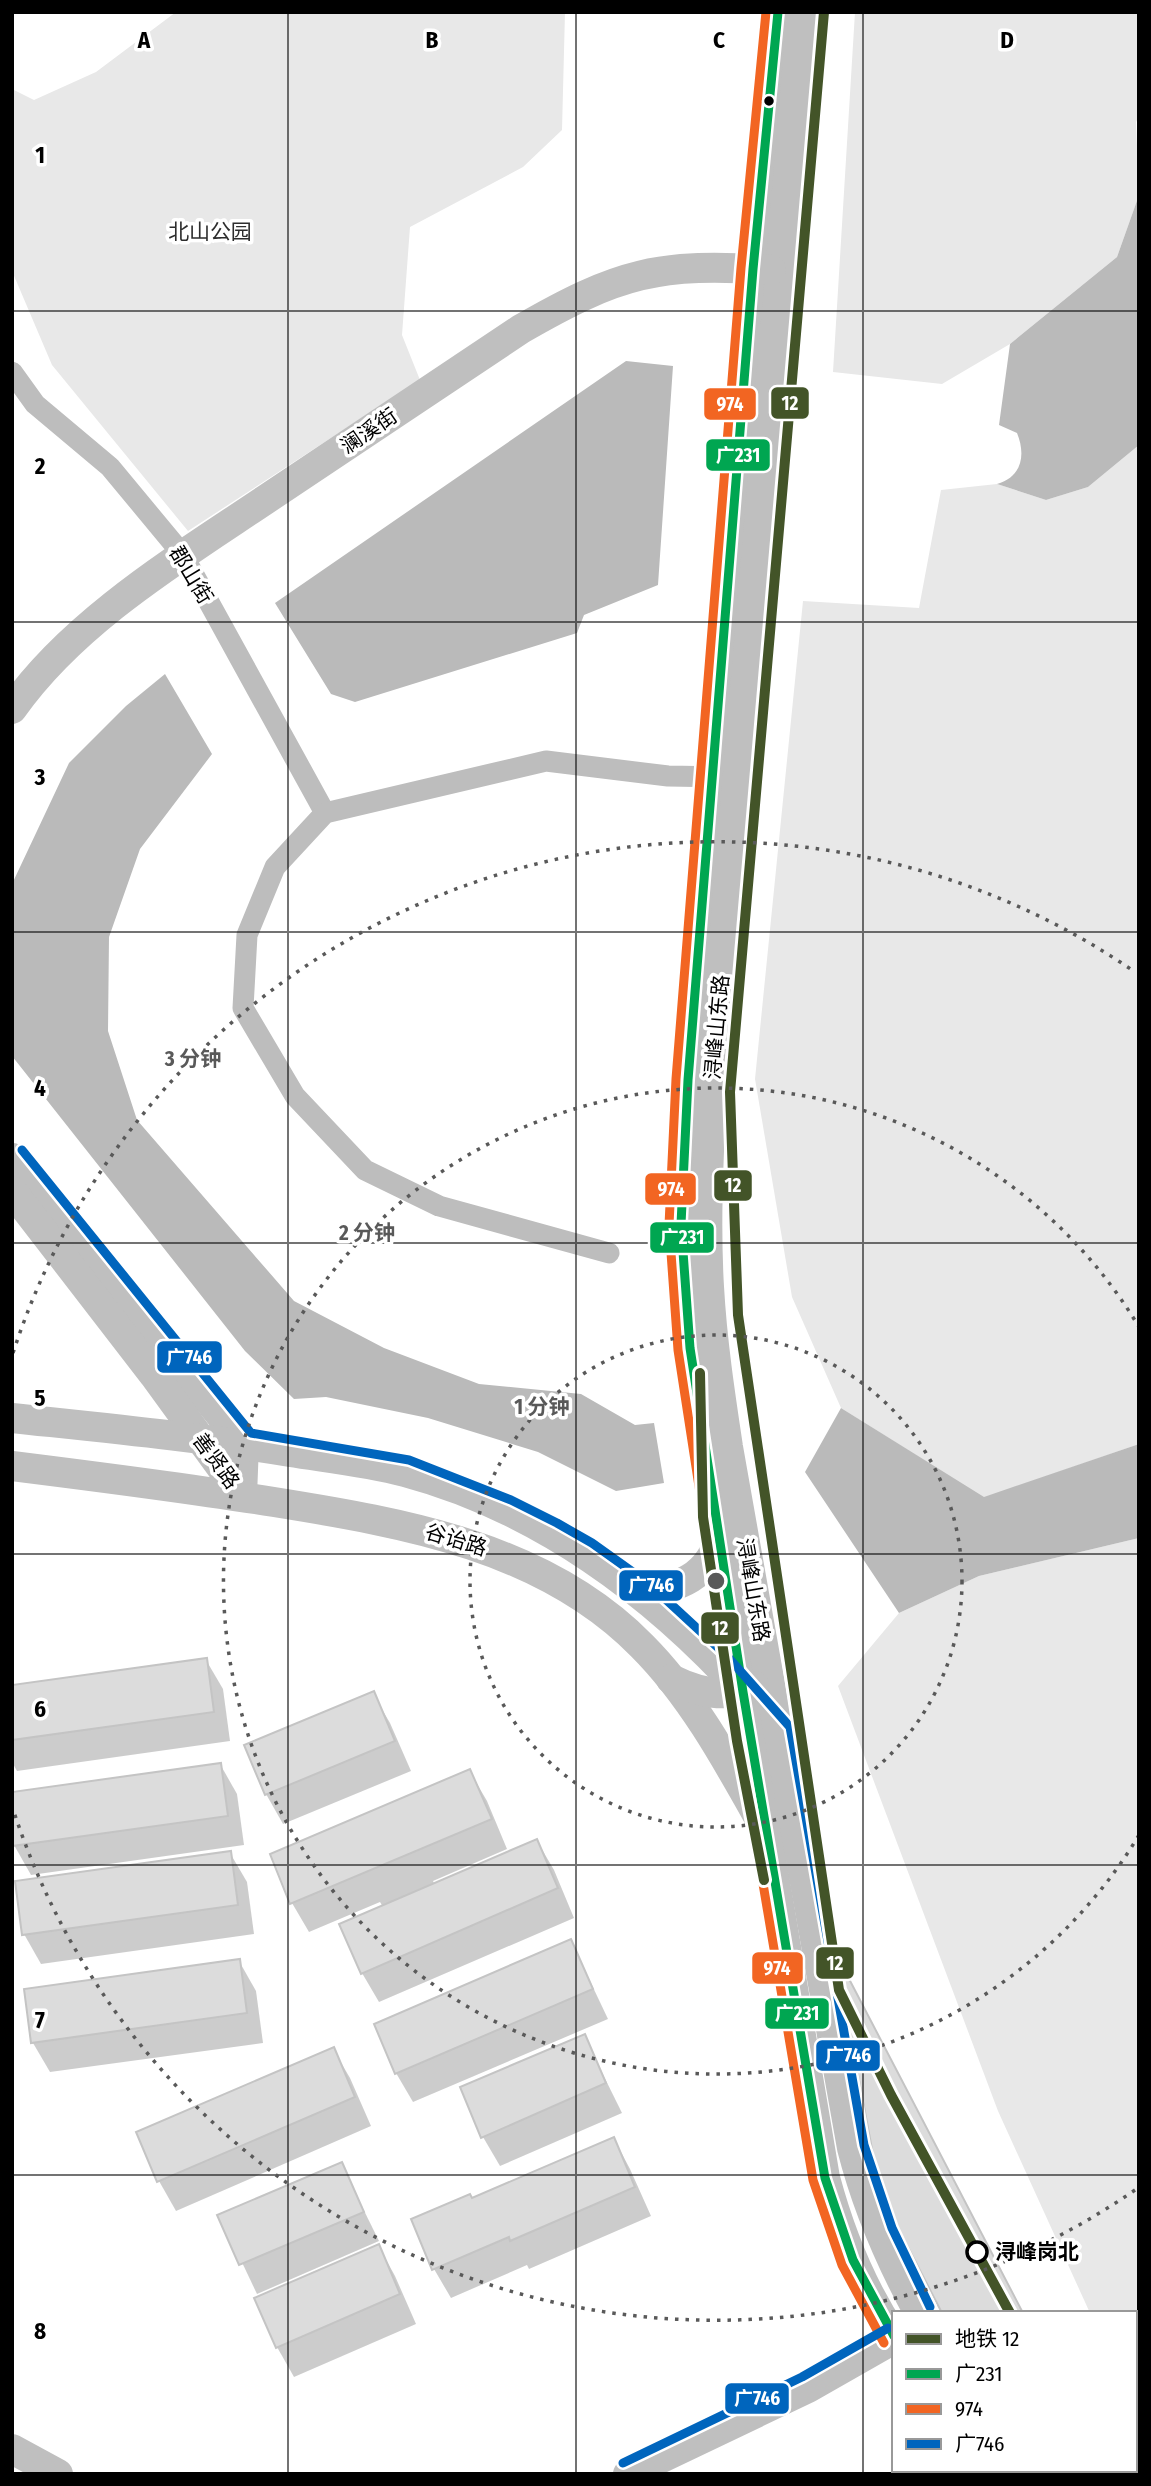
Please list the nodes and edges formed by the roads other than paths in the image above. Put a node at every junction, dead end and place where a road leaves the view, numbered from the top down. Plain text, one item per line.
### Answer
1 (778, 12) edge
2 (802, 12) edge
3 (766, 270) junction
4 (12, 372) edge
5 (183, 555) junction
6 (12, 709) edge
7 (726, 777) junction
8 (324, 813) junction
9 (12, 1158) edge
10 (12, 1191) edge
11 (609, 1253) dead end
12 (154, 1375) junction
13 (12, 1418) edge
14 (122, 1429) junction
15 (201, 1439) junction
16 (244, 1444) junction
17 (12, 1466) edge
18 (242, 1496) junction
19 (720, 1537) junction
20 (640, 1592) junction
21 (667, 1616) junction
22 (641, 1645) junction
23 (769, 1678) junction
24 (671, 1679) junction
25 (743, 1692) junction
26 (780, 1734) junction
27 (771, 1841) junction
28 (918, 2311) edge
29 (892, 2335) edge
30 (892, 2339) edge
31 (12, 2449) edge
32 (58, 2474) edge
33 (628, 2474) edge

1 - 3 main road, 浔峰山东路
2 - 3 main road, 浔峰山东路
3 - 5 main road, 澜溪街
3 - 7 main road, 浔峰山东路
4 - 5 street, 郡山街
5 - 6 main road, 澜溪街
5 - 8 street, 郡山街
7 - 8 street
7 - 19 main road, 浔峰山东路
7 - 23 main road, 浔峰山东路
8 - 11 street
9 - 16 main road, 善贤路
10 - 12 main road, 善贤路
12 - 14 main road
12 - 15 main road, 善贤路
13 - 14 main road, 谷诒路
14 - 15 main road, 谷诒路
15 - 16 main road, 谷诒路
15 - 18 main road, 善贤路
16 - 18 main road, 善贤路
16 - 20 main road, 谷诒路
17 - 18 main road, 谷诒路
18 - 22 main road, 谷诒路
19 - 20 main road
19 - 25 main road, 浔峰山东路
20 - 21 main road, 谷诒路
21 - 22 main road
21 - 25 main road, 谷诒路
22 - 24 main road, 谷诒路
23 - 25 main road
23 - 26 main road, 浔峰山东路
24 - 25 main road
24 - 27 main road, 谷诒路
25 - 26 main road, 谷诒路
25 - 27 main road, 浔峰山东路
26 - 28 main road, 浔峰山东路
27 - 29 main road, 浔峰山东路
30 - 33 main road
31 - 32 main road

